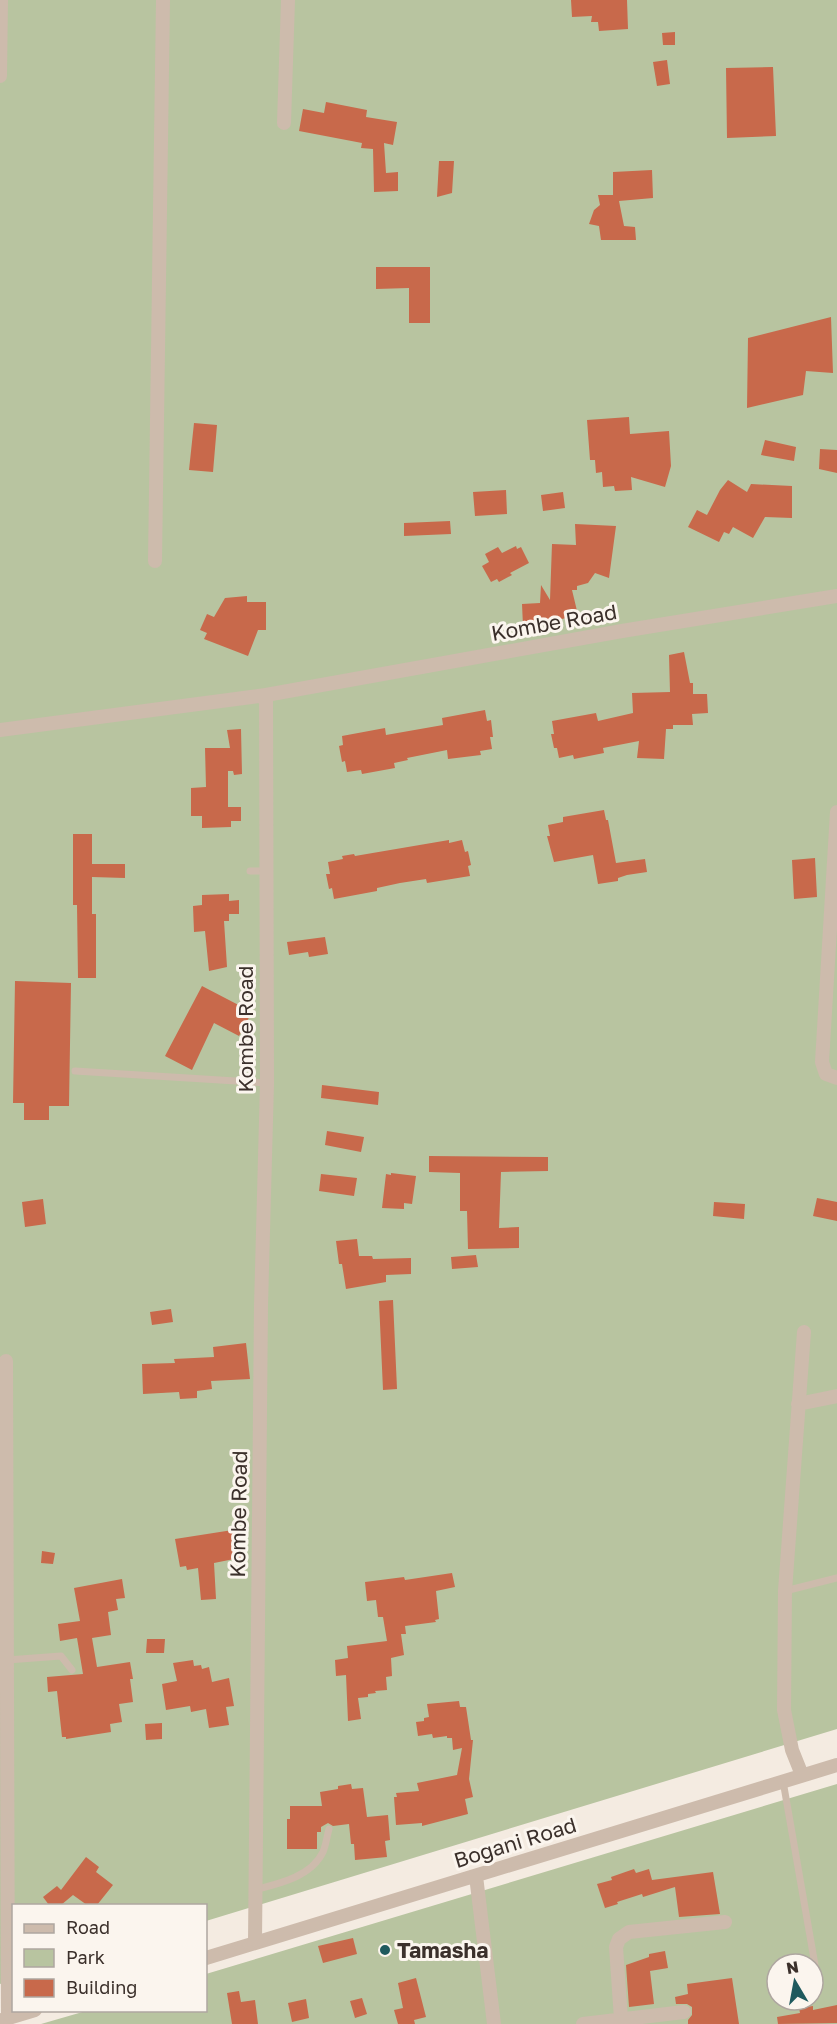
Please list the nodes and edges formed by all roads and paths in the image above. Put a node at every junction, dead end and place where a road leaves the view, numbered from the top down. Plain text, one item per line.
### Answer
1 (1, 0) edge
2 (163, 0) edge
3 (288, 0) edge
4 (0, 76) edge
5 (284, 123) dead end
6 (155, 561) dead end
7 (837, 596) edge
8 (266, 695) junction
9 (0, 730) edge
10 (837, 812) edge
11 (250, 871) dead end
12 (266, 871) junction
13 (75, 1071) dead end
14 (837, 1078) edge
15 (267, 1083) junction
16 (804, 1332) dead end
17 (6, 1361) dead end
18 (837, 1396) edge
19 (798, 1404) junction
20 (837, 1578) edge
21 (785, 1591) junction
22 (7, 1660) junction
23 (72, 1670) dead end
24 (837, 1765) edge
25 (802, 1775) junction
26 (783, 1780) junction
27 (329, 1829) dead end
28 (476, 1876) junction
29 (254, 1890) junction
30 (724, 1922) dead end
31 (255, 1942) junction
32 (813, 1952) edge
33 (207, 1958) edge
34 (28, 2012) edge
35 (684, 2012) dead end
36 (4, 2019) edge
37 (621, 2019) junction
38 (494, 2024) edge
39 (583, 2024) edge

1 - 4 street
2 - 6 street
3 - 5 street
7 - 8 street, Kombe Road
8 - 9 street
8 - 12 street, Kombe Road
10 - 14 street
11 - 12 lane
12 - 15 street, Kombe Road
13 - 15 lane
15 - 29 street, Kombe Road
16 - 19 street
17 - 22 street
18 - 19 street
19 - 21 street
20 - 21 lane
21 - 25 street
22 - 23 lane
22 - 36 street
24 - 25 street, Bogani Road
25 - 26 street, Bogani Road
26 - 28 street, Bogani Road
26 - 32 lane
27 - 29 lane
28 - 31 street, Bogani Road
28 - 38 street
29 - 31 street, Kombe Road
30 - 37 street
31 - 33 street, Bogani Road
34 - 36 street
35 - 37 street
37 - 39 street

